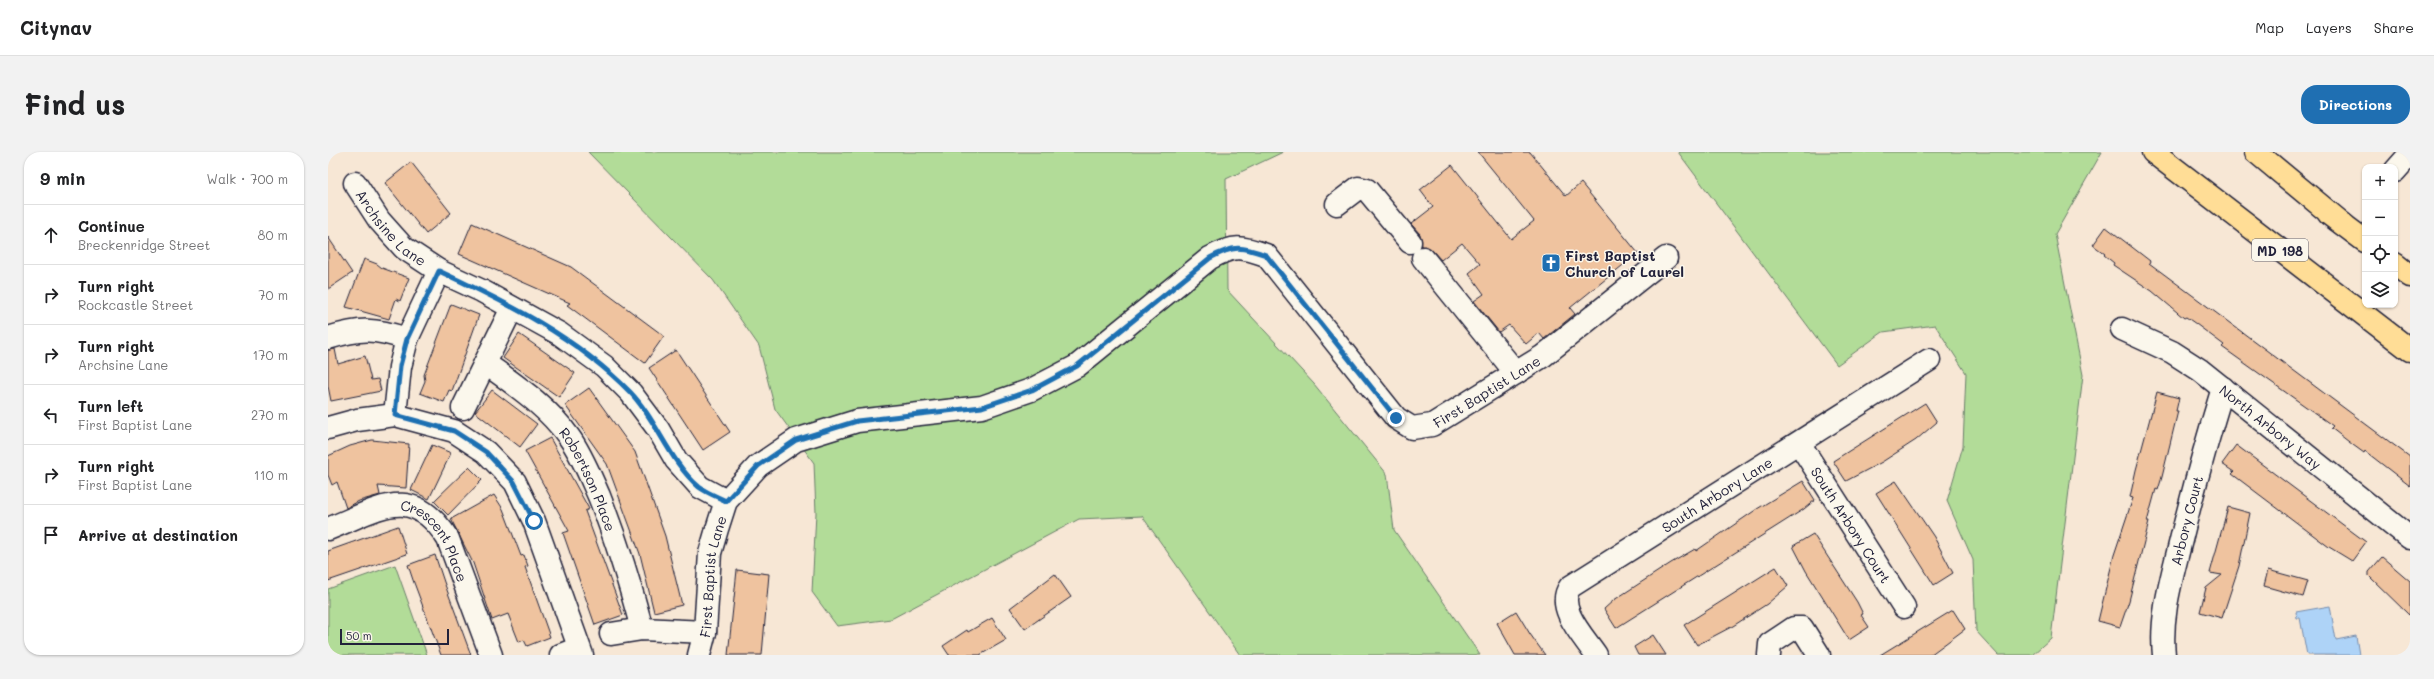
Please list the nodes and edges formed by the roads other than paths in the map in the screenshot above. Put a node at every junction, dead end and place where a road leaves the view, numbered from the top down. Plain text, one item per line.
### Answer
1 (2153, 152) edge
2 (2244, 152) edge
3 (2256, 152) edge
4 (2410, 154) edge
5 (2398, 168) edge
6 (355, 183) dead end
7 (1337, 204) dead end
8 (2344, 225) junction
9 (2362, 239) edge
10 (1666, 258) dead end
11 (2398, 266) edge
12 (439, 271) junction
13 (2410, 276) edge
14 (512, 308) junction
15 (2122, 329) dead end
16 (328, 338) edge
17 (407, 339) junction
18 (2410, 350) edge
19 (1929, 360) dead end
20 (486, 362) junction
21 (1516, 373) junction
22 (2223, 388) junction
23 (463, 408) dead end
24 (395, 415) junction
25 (328, 428) edge
26 (1799, 443) junction
27 (726, 501) junction
28 (328, 529) edge
29 (2410, 538) edge
30 (1904, 607) dead end
31 (642, 629) junction
32 (705, 632) junction
33 (611, 634) dead end
34 (574, 653) edge
35 (491, 655) edge
36 (699, 655) edge
37 (1596, 655) edge
38 (1769, 655) edge
39 (1819, 655) edge
40 (2164, 655) edge

1 - 18 main road, MD 198
2 - 8 main road
3 - 8 main road
4 - 5 street
6 - 12 street, Archsine Lane
7 - 21 street
8 - 9 main road
10 - 21 street, First Baptist Lane
11 - 13 main road
12 - 14 street, Archsine Lane
12 - 17 street
14 - 20 street
14 - 27 street, Archsine Lane
15 - 22 street, North Arbory Way
16 - 17 street
17 - 24 street
19 - 26 street, South Arbory Lane
20 - 23 street
20 - 31 street, Robertson Place
21 - 27 street, First Baptist Lane
22 - 29 street, North Arbory Way
22 - 40 street, Arbory Court
24 - 25 street
24 - 34 street
26 - 30 street, South Arbory Court
26 - 37 street, South Arbory Lane
27 - 32 street, First Baptist Lane
28 - 35 street, Crescent Place
31 - 32 street
31 - 33 street
32 - 36 street, First Baptist Lane
38 - 39 street

